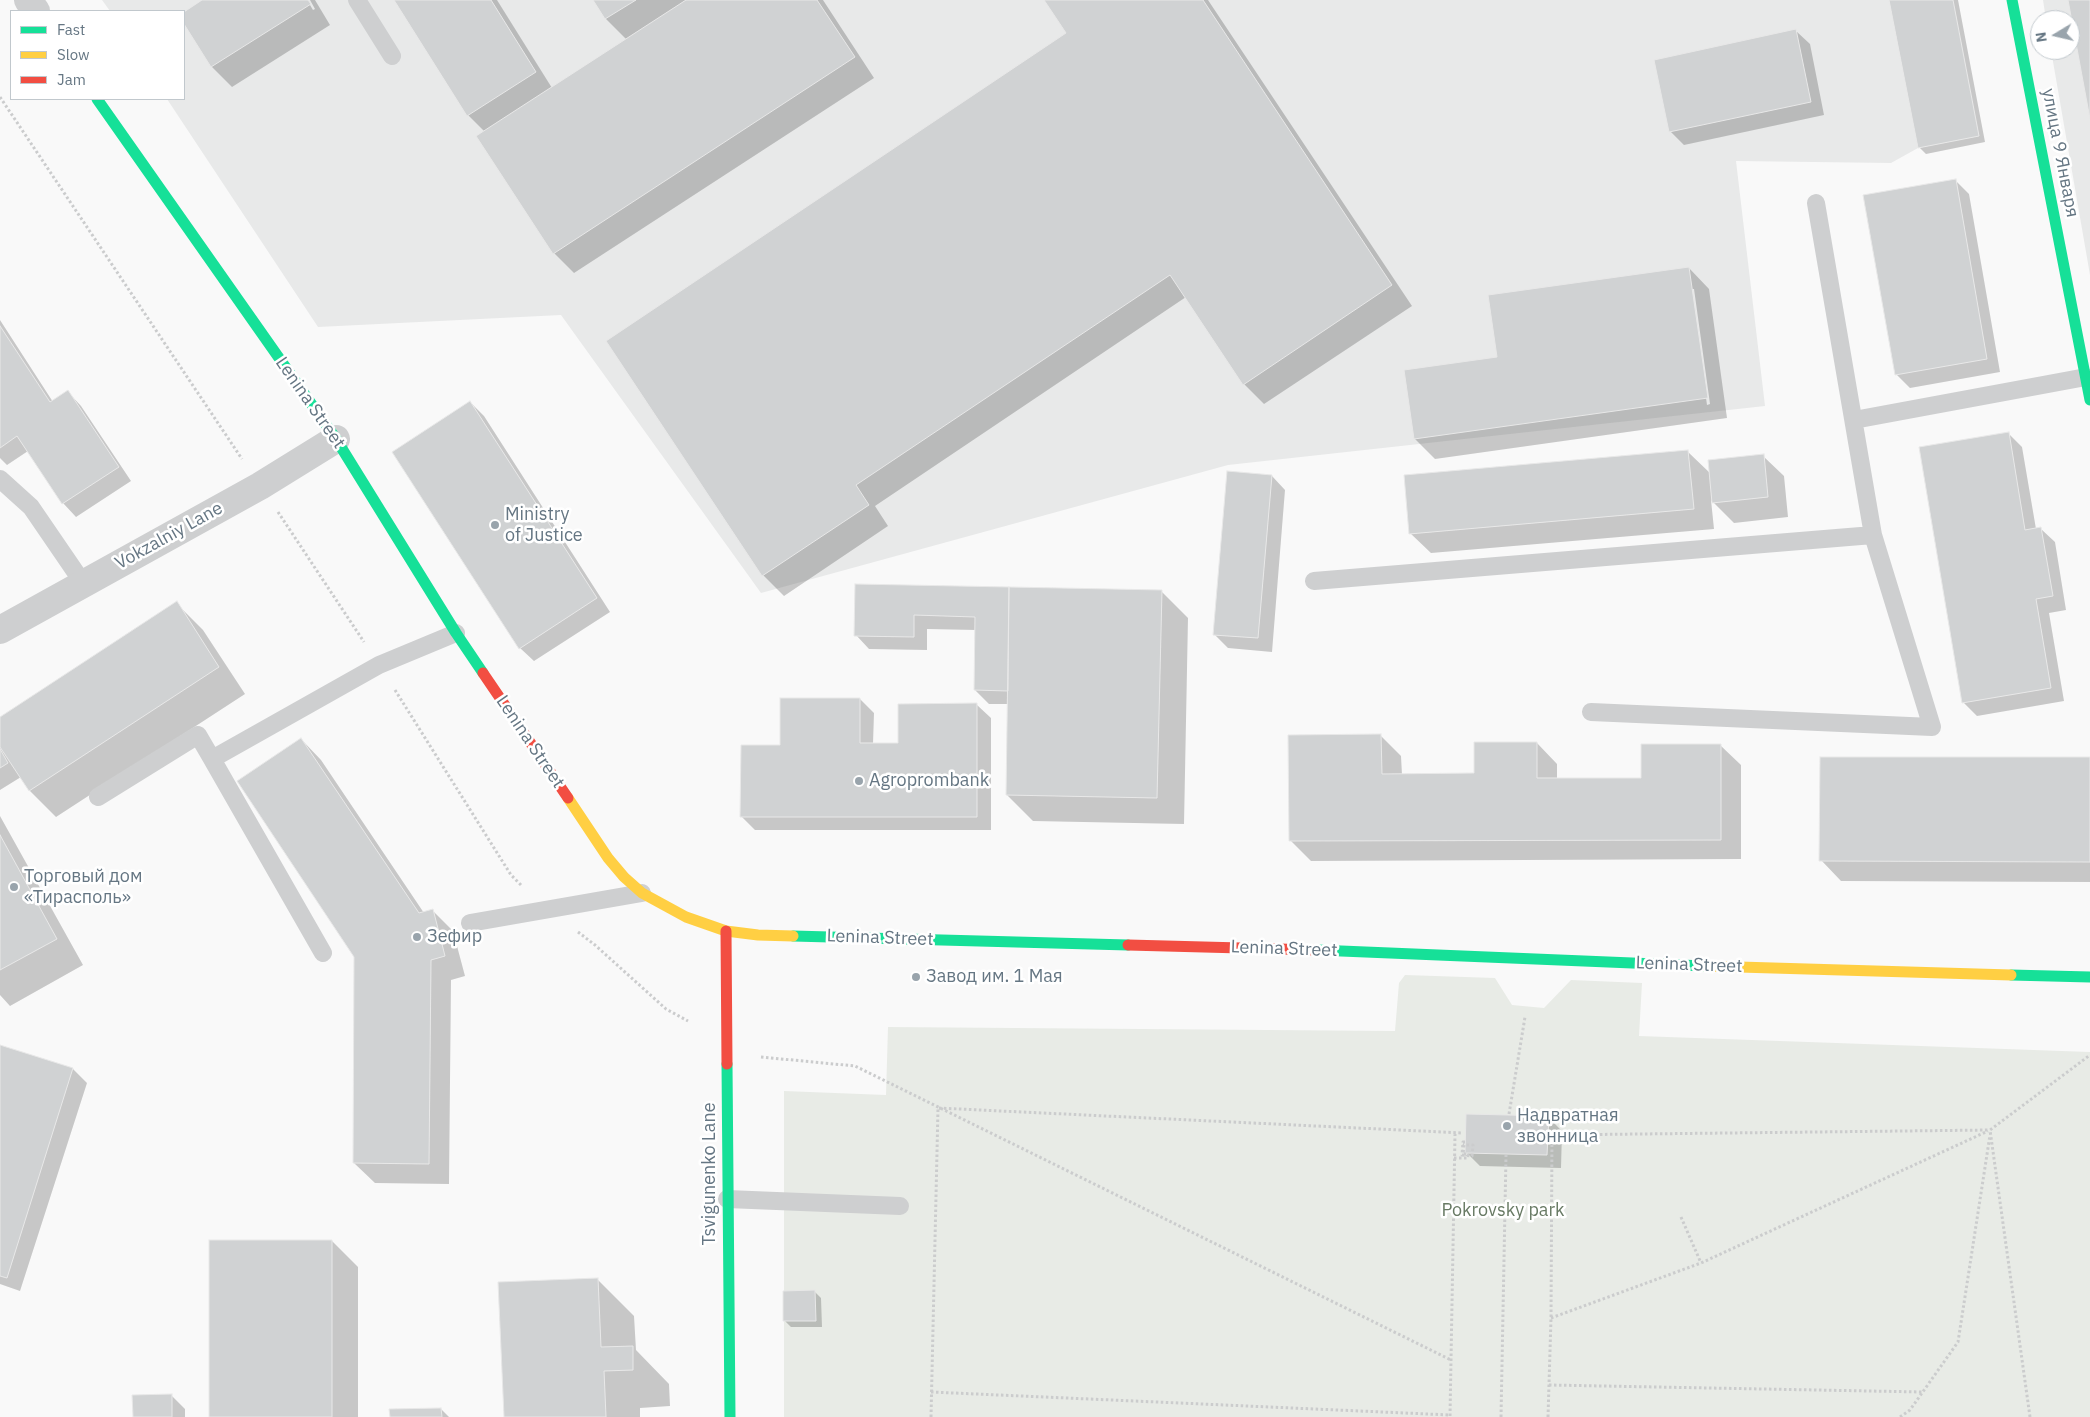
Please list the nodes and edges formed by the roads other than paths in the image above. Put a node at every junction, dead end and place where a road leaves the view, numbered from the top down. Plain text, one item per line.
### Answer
1 (357, 0) edge
2 (2012, 0) edge
3 (392, 56) dead end
4 (98, 100) edge
5 (1816, 203) dead end
6 (2086, 378) junction
7 (2090, 400) edge
8 (1854, 420) junction
9 (336, 439) junction
10 (0, 479) edge
11 (1873, 535) junction
12 (1314, 581) dead end
13 (83, 583) junction
14 (0, 630) edge
15 (456, 632) junction
16 (1591, 712) dead end
17 (212, 759) junction
18 (98, 797) dead end
19 (642, 893) junction
20 (470, 923) dead end
21 (726, 932) junction
22 (323, 953) dead end
23 (2090, 977) edge
24 (727, 1199) junction
25 (900, 1206) dead end
26 (730, 1417) edge

1 - 3 lane
2 - 6 street, улица 9 Января
4 - 9 street, Lenina Street
5 - 8 lane
6 - 7 street, улица 9 Января
6 - 8 lane
8 - 11 lane
9 - 13 street, Vokzalniy Lane
9 - 15 street, Lenina Street
10 - 13 lane
11 - 12 lane
11 - 16 lane
13 - 14 street, Vokzalniy Lane
15 - 17 lane
15 - 19 street, Lenina Street
17 - 18 lane
17 - 22 lane
19 - 20 lane
19 - 21 street, Lenina Street
21 - 23 street, Lenina Street
21 - 24 street, Tsvigunenko Lane
24 - 25 lane
24 - 26 street, Tsvigunenko Lane

